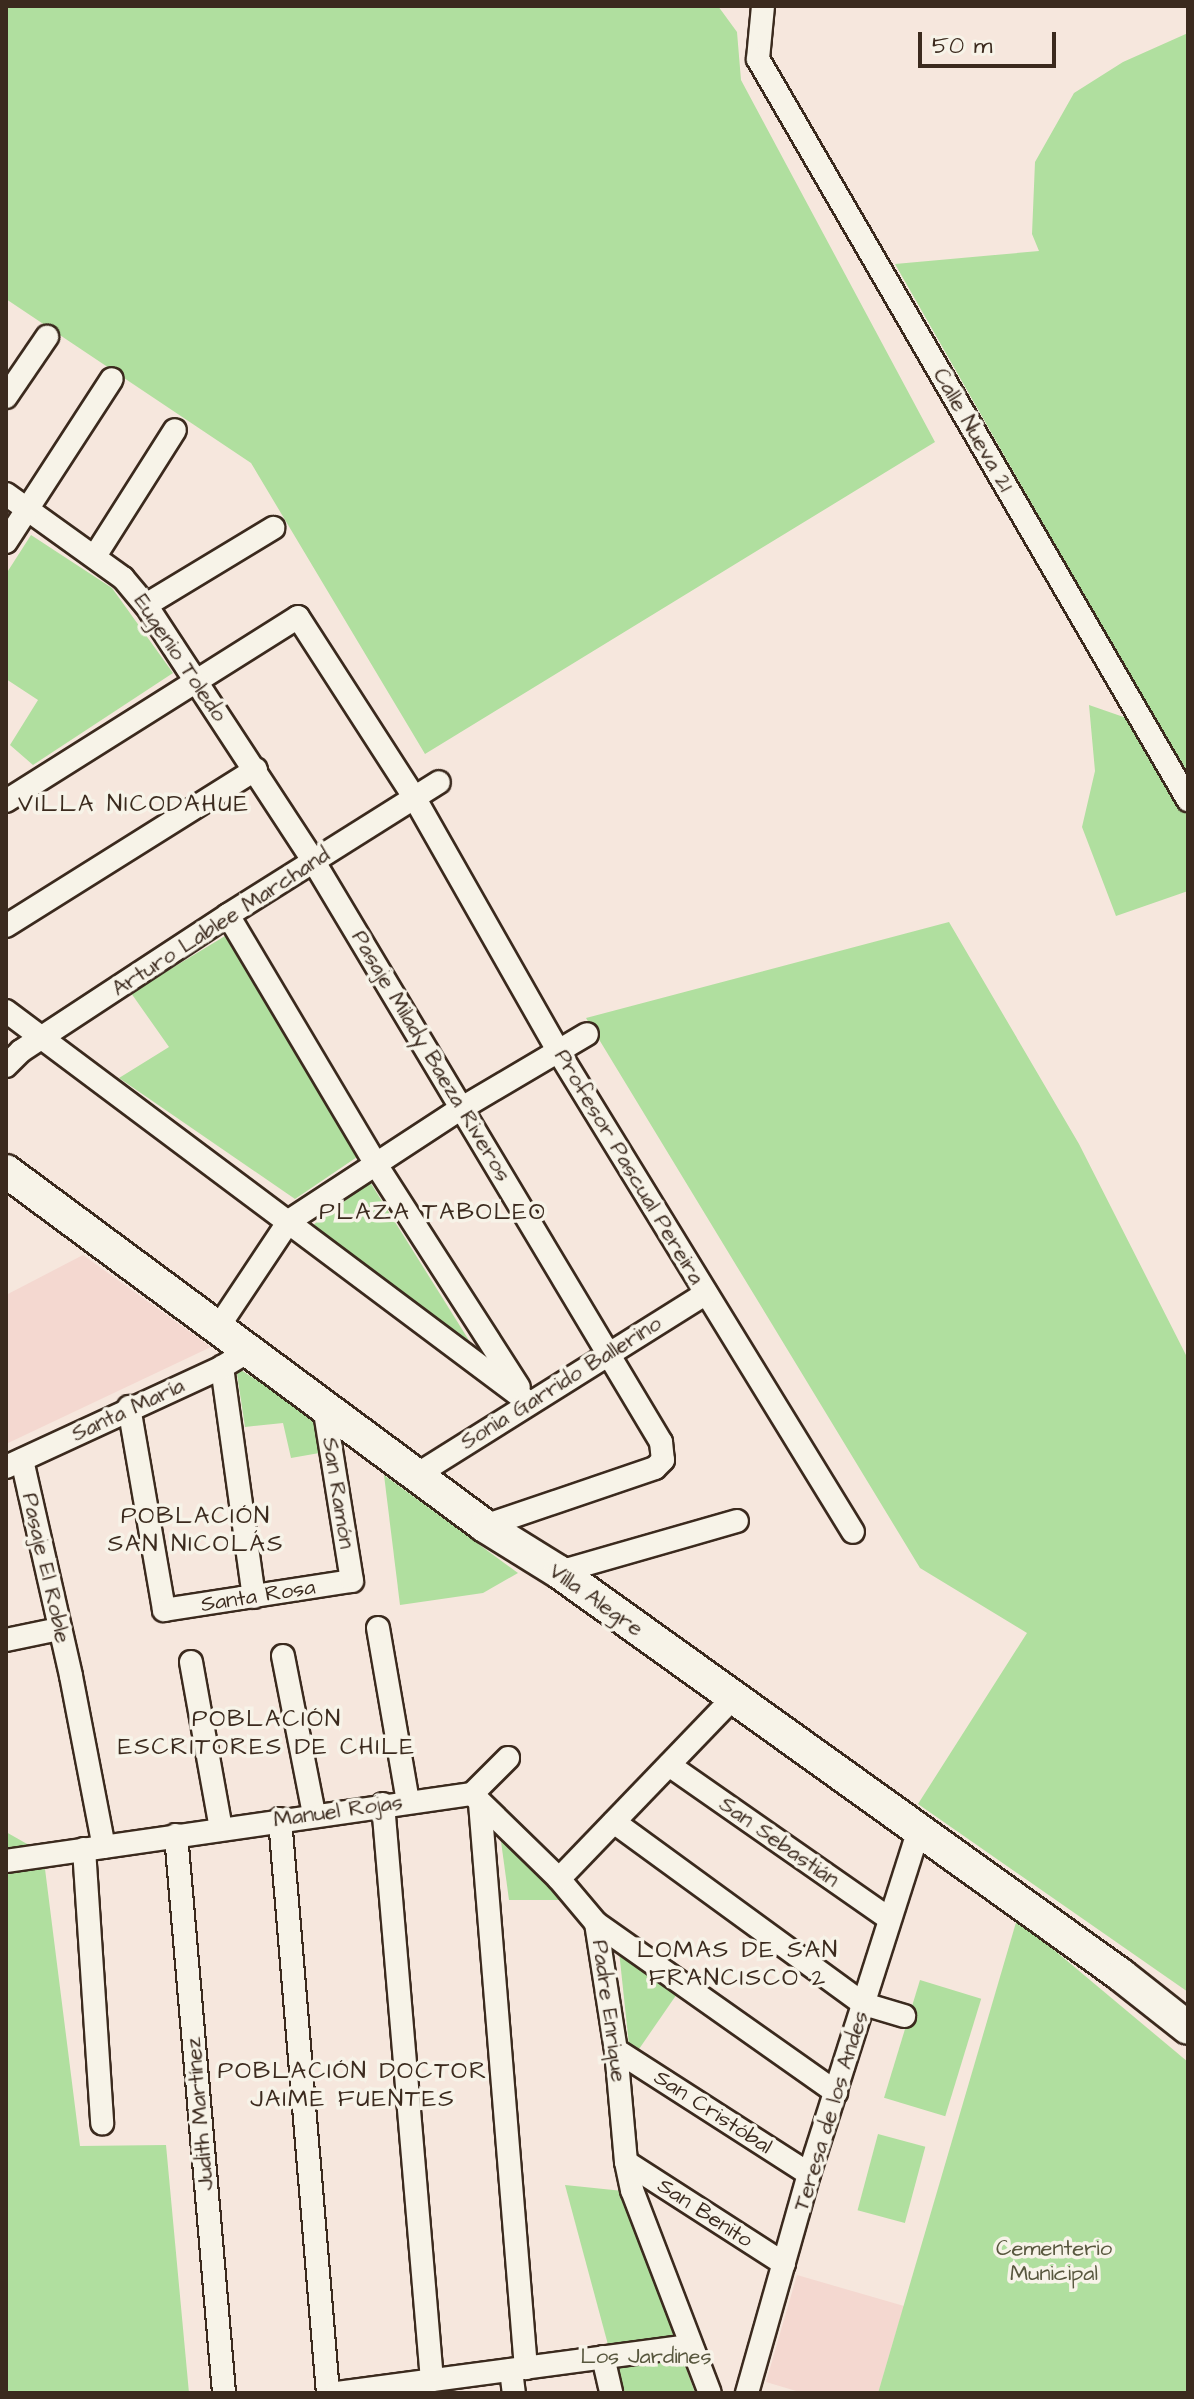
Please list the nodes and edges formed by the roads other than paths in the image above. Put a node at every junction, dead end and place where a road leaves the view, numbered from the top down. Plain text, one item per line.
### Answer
1 (763, 6) edge
2 (47, 337) dead end
3 (112, 379) dead end
4 (6, 397) edge
5 (175, 430) dead end
6 (6, 494) edge
7 (28, 509) junction
8 (273, 528) dead end
9 (6, 542) edge
10 (95, 556) junction
11 (146, 605) junction
12 (196, 680) junction
13 (256, 769) junction
14 (439, 782) dead end
15 (414, 797) junction
16 (1188, 800) edge
17 (6, 801) edge
18 (314, 862) junction
19 (228, 915) junction
20 (6, 926) edge
21 (6, 1011) edge
22 (587, 1034) dead end
23 (43, 1038) junction
24 (558, 1051) junction
25 (6, 1066) edge
26 (462, 1108) junction
27 (375, 1163) junction
28 (6, 1171) edge
29 (289, 1221) junction
30 (706, 1293) junction
31 (219, 1326) junction
32 (608, 1353) junction
33 (236, 1359) junction
34 (528, 1402) junction
35 (324, 1406) junction
36 (129, 1407) junction
37 (14, 1463) edge
38 (418, 1474) junction
39 (737, 1521) dead end
40 (485, 1526) junction
41 (853, 1532) dead end
42 (559, 1572) junction
43 (352, 1581) joint
44 (254, 1597) junction
45 (378, 1628) dead end
46 (59, 1629) junction
47 (6, 1640) edge
48 (283, 1656) dead end
49 (191, 1662) dead end
50 (733, 1698) junction
51 (508, 1758) dead end
52 (669, 1765) junction
53 (476, 1799) junction
54 (408, 1801) junction
55 (383, 1804) junction
56 (314, 1814) junction
57 (280, 1819) junction
58 (614, 1822) junction
59 (221, 1828) junction
60 (919, 1829) junction
61 (176, 1835) junction
62 (94, 1848) junction
63 (6, 1861) edge
64 (559, 1879) junction
65 (890, 1919) junction
66 (596, 1923) junction
67 (864, 2004) junction
68 (904, 2016) dead end
69 (1188, 2028) edge
70 (616, 2050) junction
71 (836, 2092) junction
72 (102, 2123) dead end
73 (626, 2162) junction
74 (809, 2174) junction
75 (784, 2264) junction
76 (690, 2346) junction
77 (603, 2357) junction
78 (518, 2369) junction
79 (423, 2385) edge
80 (224, 2393) edge
81 (328, 2393) edge
82 (337, 2393) edge
83 (514, 2393) edge
84 (611, 2393) edge
85 (710, 2393) edge
86 (747, 2393) edge

1 - 16 street, Calle Nueva 21
2 - 4 street
3 - 7 street
5 - 10 street
6 - 7 street, Eugenio Toledo
7 - 9 street
7 - 10 street, Eugenio Toledo
8 - 11 street
10 - 11 street, Eugenio Toledo
11 - 12 street, Eugenio Toledo
12 - 13 street, Eugenio Toledo
12 - 15 street, Profesor Pascual Pereira
12 - 17 street
13 - 18 street, Eugenio Toledo
13 - 20 street
14 - 15 street, Arturo Lablee Marchand
15 - 18 street, Arturo Lablee Marchand
15 - 24 street, Profesor Pascual Pereira
18 - 19 street, Arturo Lablee Marchand
18 - 26 street, Pasaje Milady Baeza Riveros
19 - 23 street, Arturo Lablee Marchand
19 - 27 street
21 - 23 street
22 - 24 street
23 - 25 street, Arturo Lablee Marchand
23 - 29 street
24 - 26 street
24 - 30 street, Profesor Pascual Pereira
26 - 27 street
26 - 32 street, Pasaje Milady Baeza Riveros
27 - 29 street
27 - 34 street
28 - 31 main road, Villa Alegre
29 - 31 street
29 - 34 street
30 - 32 street, Sonia Garrido Ballerino
30 - 41 street, Profesor Pascual Pereira
31 - 33 main road, Villa Alegre
32 - 34 street, Sonia Garrido Ballerino
32 - 40 street, Pasaje Milady Baeza Riveros
33 - 35 main road, Villa Alegre
33 - 36 street, Santa María
33 - 44 street
34 - 38 street, Sonia Garrido Ballerino
35 - 38 main road, Villa Alegre
35 - 43 street, San Ramón
36 - 37 street, Santa María
36 - 44 street, Santa Rosa
37 - 46 street, Pasaje El Roble
38 - 40 main road, Villa Alegre
39 - 42 street
40 - 42 main road, Villa Alegre
42 - 50 main road, Villa Alegre
43 - 44 street, Santa Rosa
45 - 54 street
46 - 47 street
46 - 62 street, Pasaje El Roble
48 - 56 street
49 - 59 street
50 - 52 street
50 - 60 main road, Villa Alegre
51 - 53 street
52 - 58 street
52 - 65 street, San Sebastián
53 - 54 street, Manuel Rojas
53 - 64 street
53 - 78 street
54 - 55 street, Manuel Rojas
55 - 56 street, Manuel Rojas
55 - 79 street
56 - 57 street, Manuel Rojas
57 - 59 street, Manuel Rojas
57 - 81 street
58 - 64 street
58 - 67 street
59 - 61 street, Manuel Rojas
60 - 65 street, Teresa de los Andes
60 - 69 main road, Villa Alegre
61 - 62 street, Manuel Rojas
61 - 80 street, Judith Martínez
62 - 63 street, Manuel Rojas
62 - 72 street, Pasaje El Roble
64 - 66 street, Padre Enrique
65 - 67 street, Teresa de los Andes
66 - 70 street, Padre Enrique
66 - 71 street
67 - 68 street
67 - 71 street, Teresa de los Andes
70 - 73 street, Padre Enrique
70 - 74 street, San Cristóbal
71 - 74 street, Teresa de los Andes
73 - 75 street, San Benito
73 - 76 street, Padre Enrique
74 - 75 street, Teresa de los Andes
75 - 86 street, Teresa de los Andes
76 - 77 street
76 - 85 street, Padre Enrique
77 - 78 street
77 - 84 street
78 - 79 street
78 - 83 street
79 - 82 street

